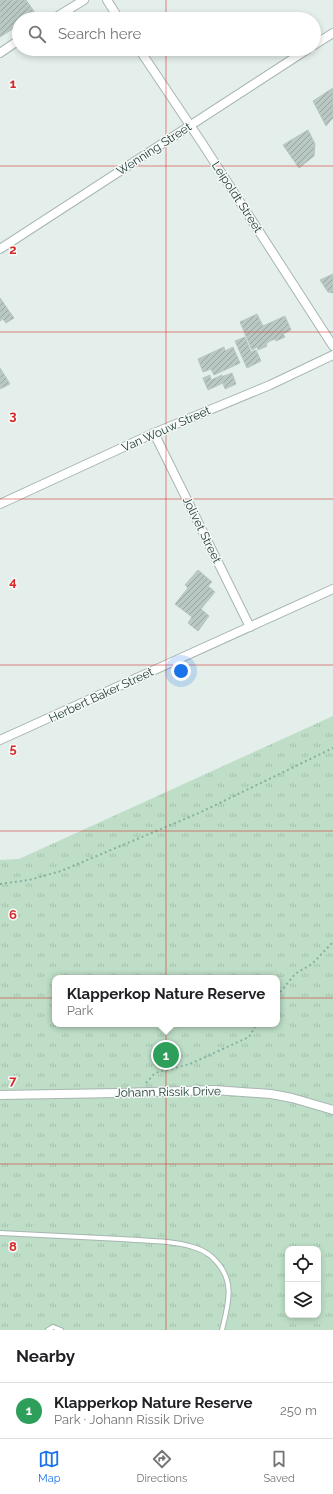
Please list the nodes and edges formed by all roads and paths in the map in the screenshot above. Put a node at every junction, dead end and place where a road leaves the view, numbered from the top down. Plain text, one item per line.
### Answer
1 (84, 0) edge
2 (107, 0) edge
3 (64, 12) edge
4 (115, 12) edge
5 (333, 33) edge
6 (321, 41) edge
7 (12, 45) edge
8 (0, 53) edge
9 (144, 56) edge
10 (297, 56) edge
11 (190, 126) junction
12 (0, 249) edge
13 (333, 346) edge
14 (333, 355) edge
15 (154, 433) junction
16 (0, 504) edge
17 (333, 589) edge
18 (250, 627) junction
19 (0, 740) edge
20 (333, 748) edge
21 (0, 884) edge
22 (333, 942) edge
23 (280, 992) edge
24 (255, 1027) edge
25 (144, 1084) dead end
26 (0, 1095) edge
27 (333, 1110) edge
28 (0, 1233) edge
29 (48, 1330) edge
30 (61, 1330) edge
31 (222, 1330) edge

1 - 3 street
2 - 4 street
5 - 6 street
7 - 8 street
9 - 11 street, Leipoldt Street
10 - 11 street, Wenning Street
11 - 12 street, Wenning Street
11 - 13 street, Leipoldt Street
14 - 15 street, Van Wouw Street
15 - 16 street, Van Wouw Street
15 - 18 street, Jolivet Street
17 - 18 street, Herbert Baker Street
18 - 19 street, Herbert Baker Street
20 - 21 path
22 - 23 path
24 - 25 path
26 - 27 street, Johann Rissik Drive
28 - 31 lane
29 - 30 lane

